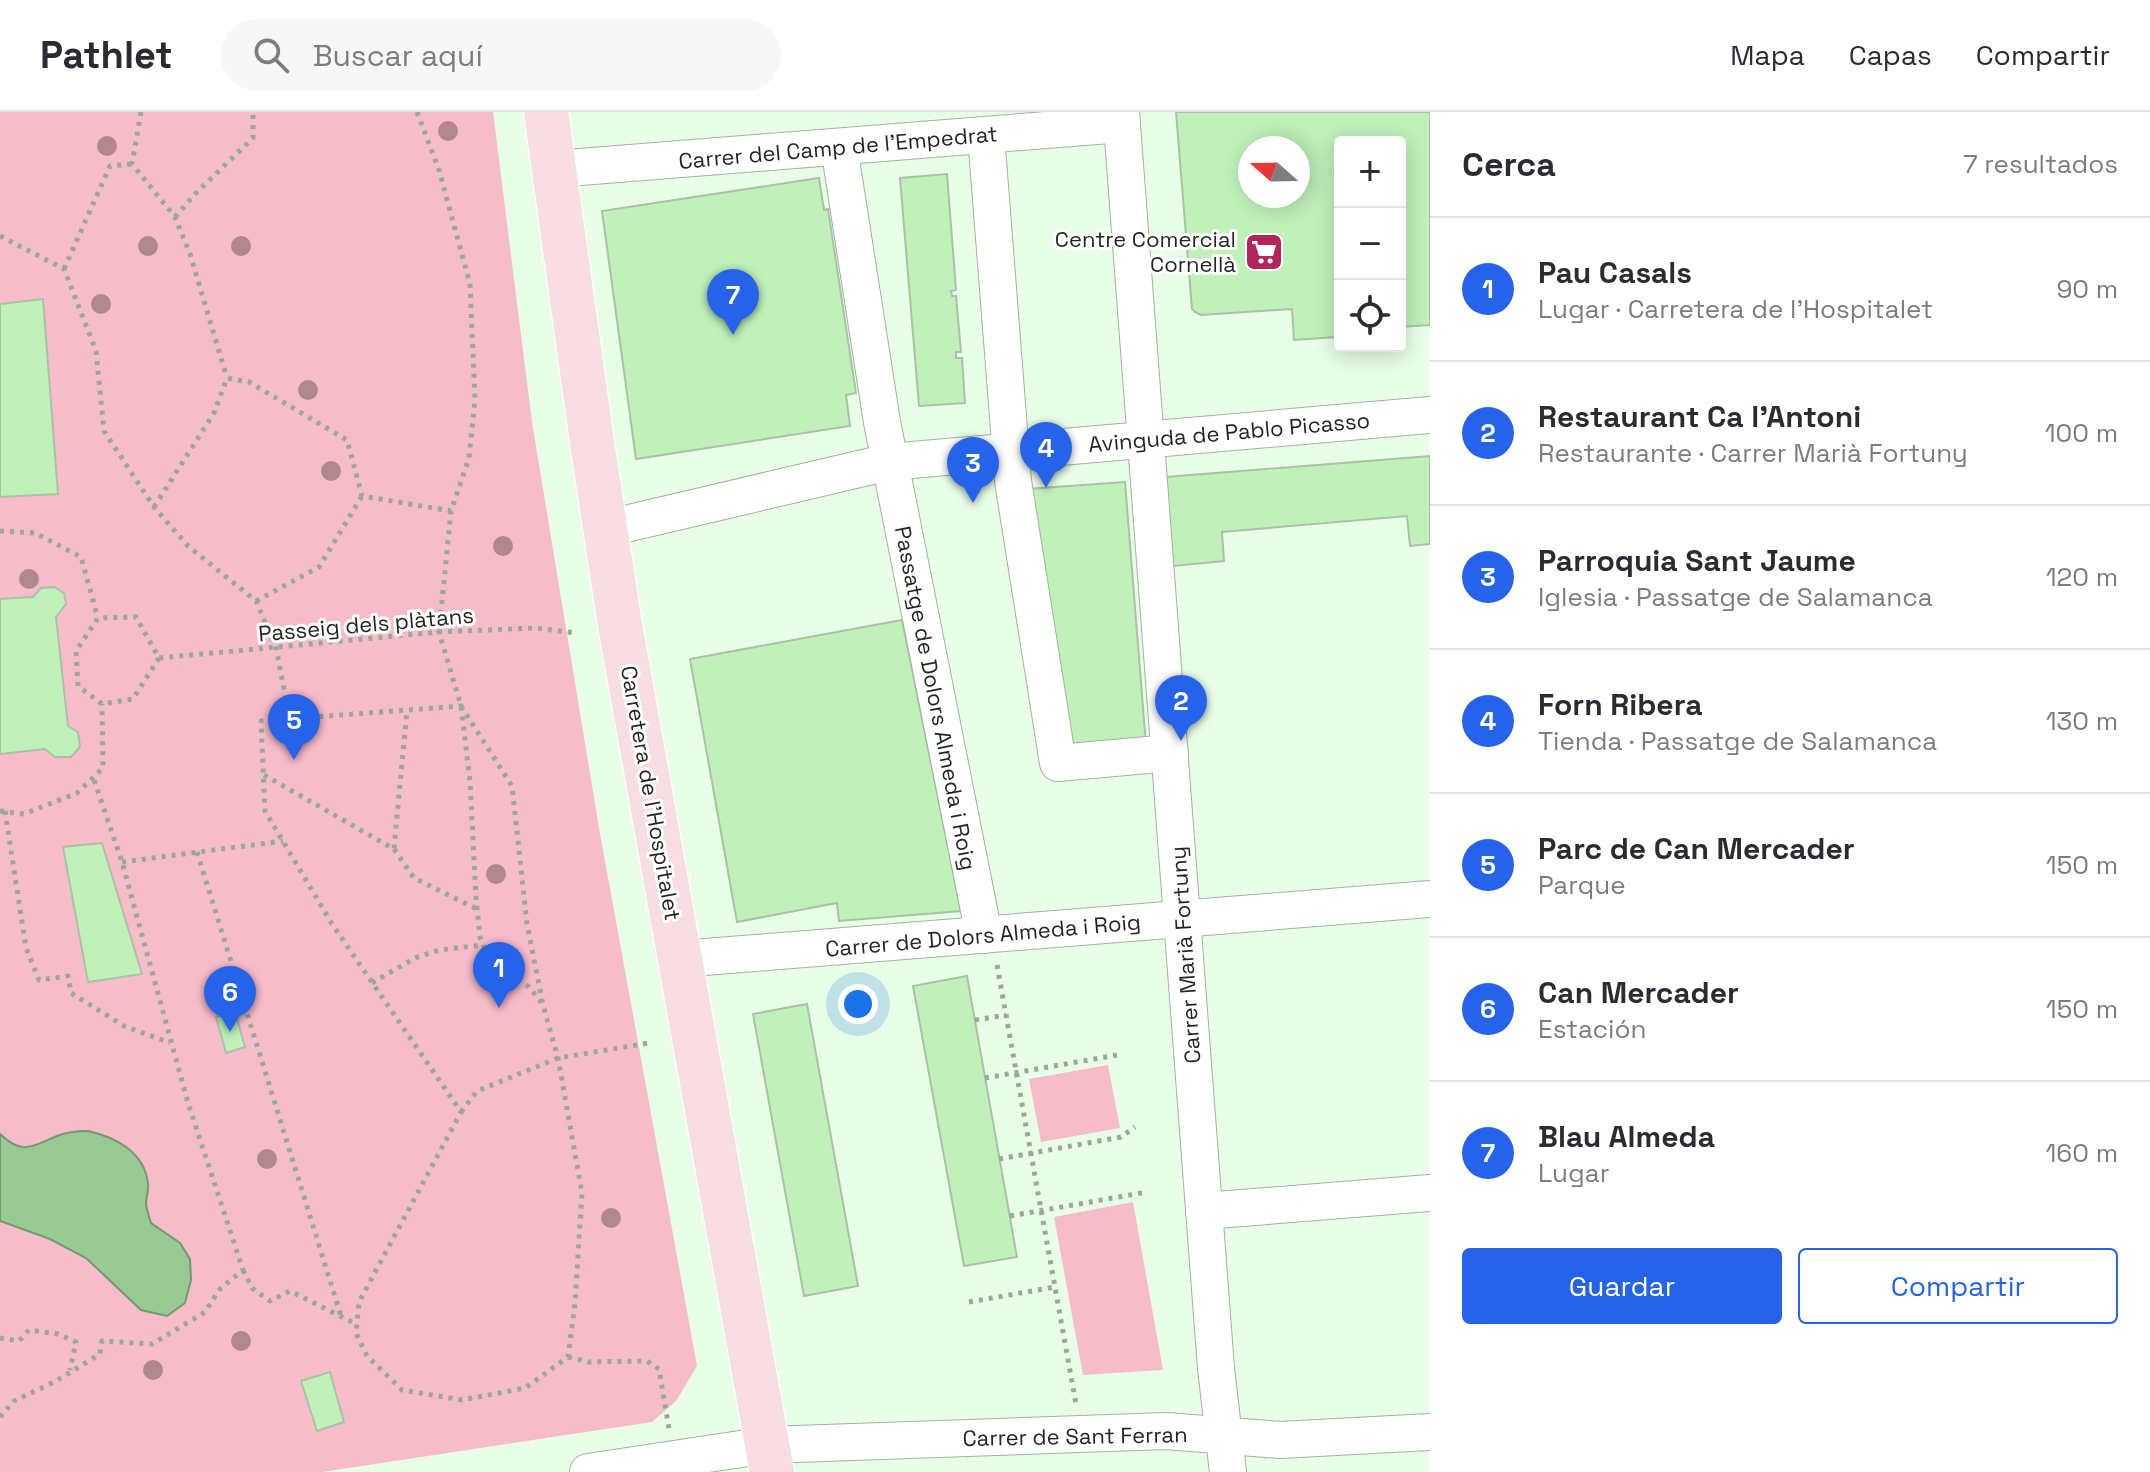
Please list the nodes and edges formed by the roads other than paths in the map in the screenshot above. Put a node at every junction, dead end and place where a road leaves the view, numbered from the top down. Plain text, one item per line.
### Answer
1 (546, 112) edge
2 (1122, 118) edge
3 (986, 135) junction
4 (839, 147) junction
5 (555, 169) junction
6 (1430, 415) edge
7 (1147, 438) junction
8 (1011, 449) junction
9 (889, 462) junction
10 (604, 529) junction
11 (1170, 753) junction
12 (1430, 899) edge
13 (1183, 919) junction
14 (990, 946) junction
15 (680, 959) junction
16 (1430, 1193) edge
17 (1204, 1211) junction
18 (1430, 1432) edge
19 (1224, 1435) junction
20 (769, 1458) edge
21 (588, 1472) edge
22 (1228, 1472) edge

1 - 5 main road, Carretera de l'Hospitalet
2 - 3 street, Carrer del Camp de l'Empedrat
2 - 7 street, Carrer Marià Fortuny
3 - 4 street, Carrer del Camp de l'Empedrat
3 - 8 street
4 - 5 street, Carrer del Camp de l'Empedrat
4 - 9 street, Passatge de Dolors Almeda i Roig
5 - 10 main road, Carretera de l'Hospitalet
6 - 7 street, Avinguda de Pablo Picasso
7 - 8 street, Avinguda de Pablo Picasso
7 - 11 street, Carrer Marià Fortuny
8 - 9 street, Avinguda de Pablo Picasso
8 - 11 street
9 - 10 street, Avinguda de Pablo Picasso
9 - 14 street, Passatge de Dolors Almeda i Roig
10 - 15 main road, Carretera de l'Hospitalet
11 - 13 street, Carrer Marià Fortuny
12 - 13 street, Carrer de Dolors Almeda i Roig
13 - 14 street, Carrer de Dolors Almeda i Roig
13 - 17 street, Carrer Marià Fortuny
14 - 15 street, Carrer de Dolors Almeda i Roig
15 - 20 main road, Carretera de l'Hospitalet
16 - 17 street
17 - 19 street, Carrer Marià Fortuny
18 - 19 street, Carrer de Sant Ferran
19 - 20 street, Carrer de Sant Ferran
19 - 22 street, Carrer Marià Fortuny
20 - 21 street, Carrer de Sant Ferran

